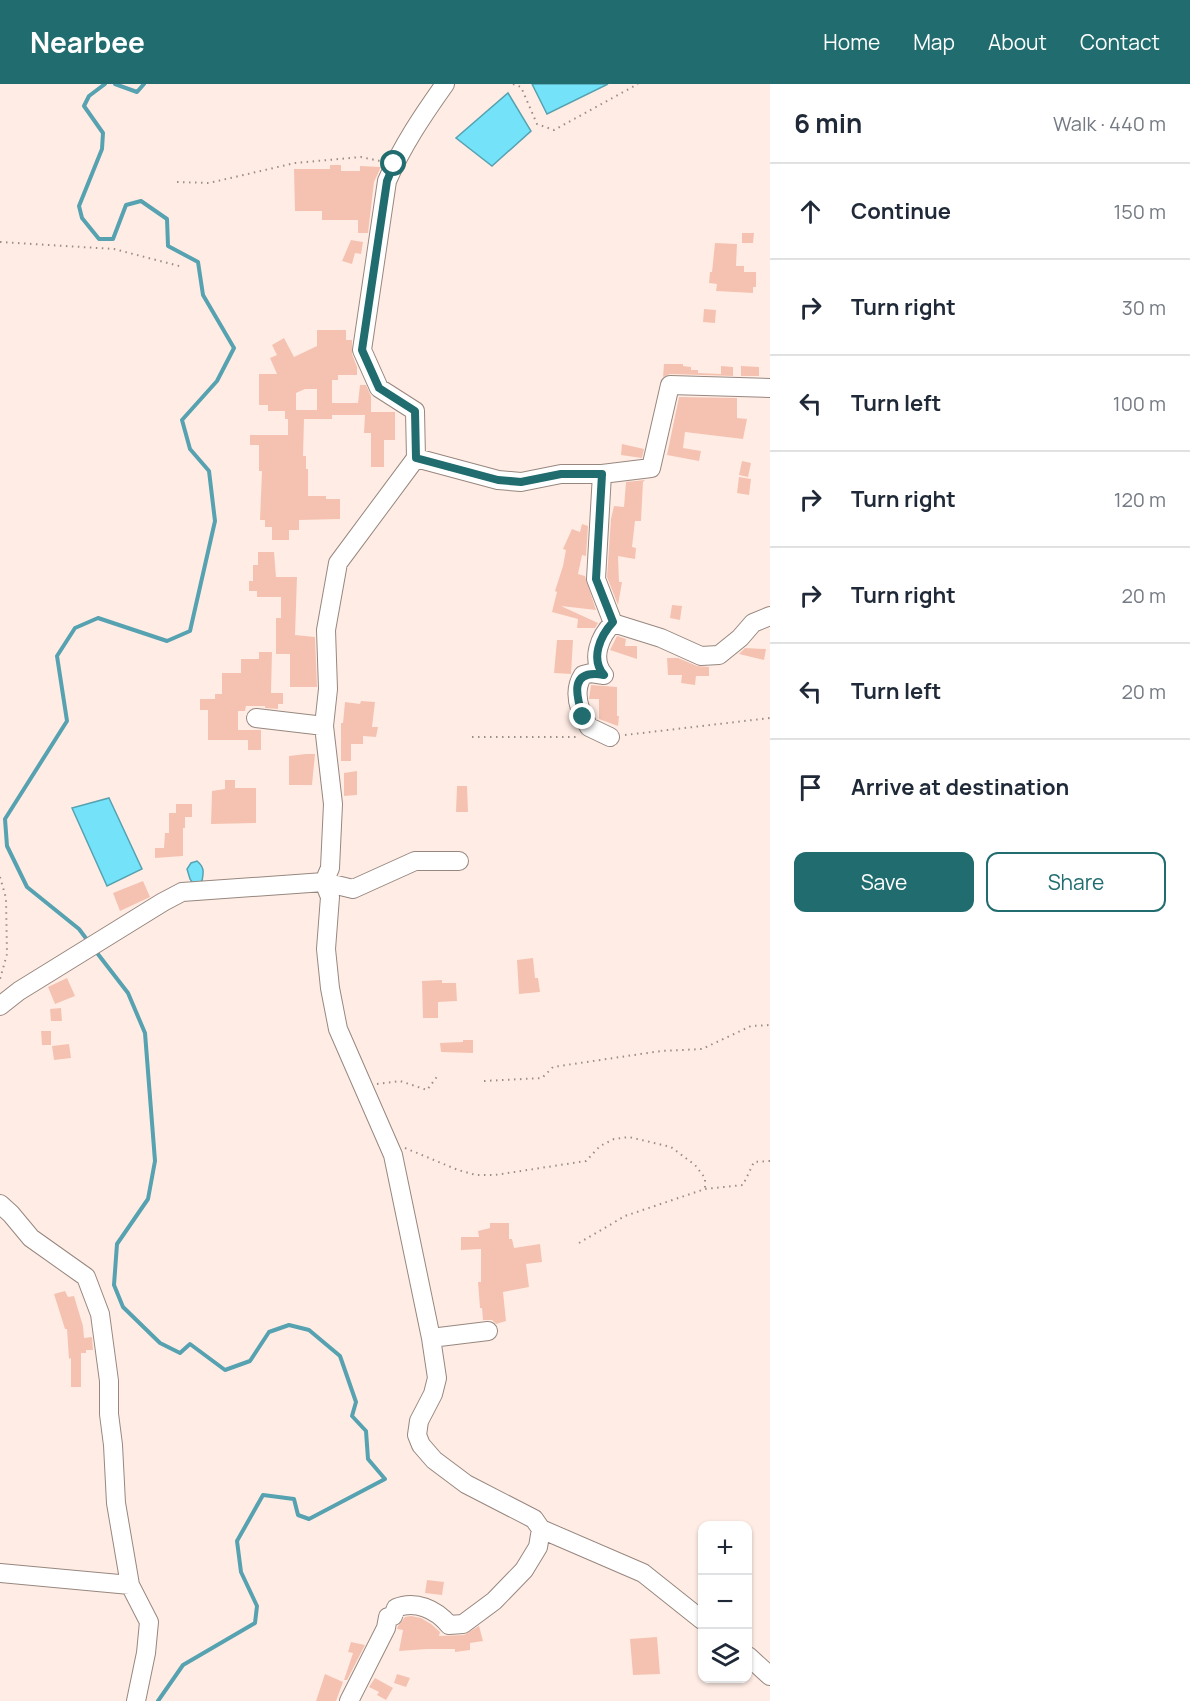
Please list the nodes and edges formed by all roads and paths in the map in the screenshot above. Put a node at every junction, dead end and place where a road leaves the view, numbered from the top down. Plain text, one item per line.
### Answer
1 (445, 84) edge
2 (513, 84) edge
3 (638, 84) edge
4 (394, 164) junction
5 (177, 182) dead end
6 (0, 242) edge
7 (183, 267) dead end
8 (770, 388) edge
9 (416, 458) junction
10 (602, 474) junction
11 (770, 616) edge
12 (613, 622) junction
13 (256, 718) dead end
14 (324, 726) junction
15 (610, 736) dead end
16 (459, 861) dead end
17 (0, 877) edge
18 (324, 882) junction
19 (0, 979) edge
20 (0, 1006) edge
21 (770, 1025) edge
22 (439, 1074) dead end
23 (484, 1081) dead end
24 (365, 1087) junction
25 (388, 1141) junction
26 (770, 1161) edge
27 (705, 1189) junction
28 (0, 1204) edge
29 (579, 1243) dead end
30 (488, 1331) dead end
31 (431, 1338) junction
32 (541, 1529) junction
33 (0, 1573) edge
34 (130, 1585) junction
35 (698, 1617) edge
36 (752, 1660) edge
37 (770, 1676) edge
38 (136, 1701) edge
39 (349, 1701) edge

1 - 4 street
2 - 3 path
4 - 5 path
4 - 9 street
6 - 7 path
8 - 10 street
9 - 10 street
9 - 14 street
10 - 12 street
11 - 12 street
12 - 15 street
13 - 14 street
14 - 18 street
16 - 18 street
17 - 19 path
18 - 20 street
18 - 24 street
21 - 23 path
22 - 24 path
24 - 25 street
25 - 27 path
25 - 31 street
26 - 27 path
27 - 29 path
28 - 34 street
30 - 31 street
31 - 32 street
32 - 35 street
32 - 39 street
33 - 34 street
34 - 38 street
36 - 37 street

